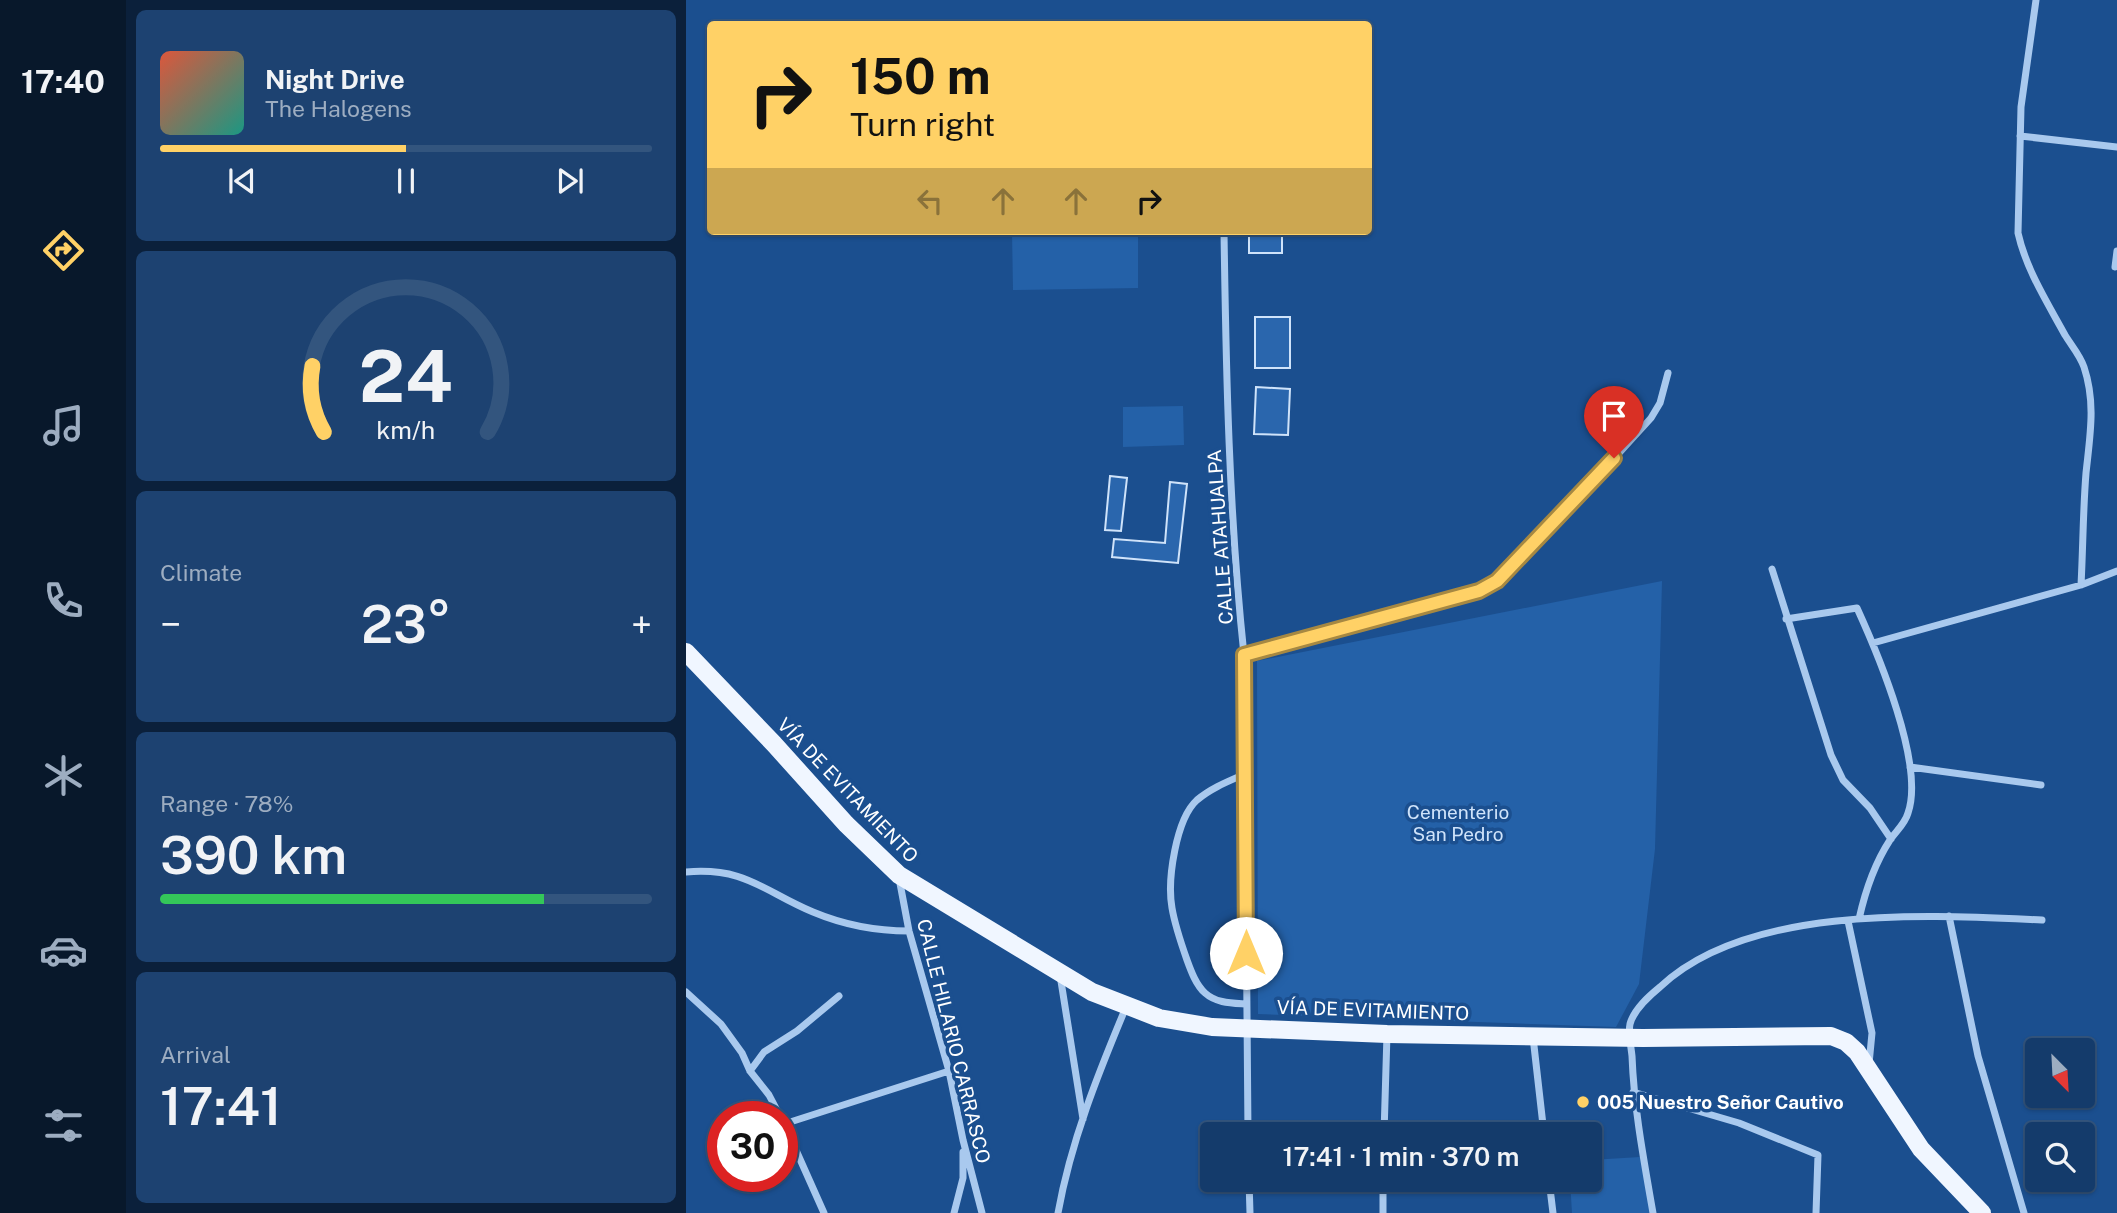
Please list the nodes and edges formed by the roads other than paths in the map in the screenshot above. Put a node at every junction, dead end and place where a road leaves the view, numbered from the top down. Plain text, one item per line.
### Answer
1 (2036, 0) edge
2 (2020, 136) junction
3 (2117, 147) edge
4 (1224, 235) edge
5 (2117, 251) edge
6 (2115, 267) dead end
7 (1668, 373) dead end
8 (1772, 569) dead end
9 (2117, 571) edge
10 (2081, 585) junction
11 (1786, 619) junction
12 (1873, 643) junction
13 (686, 652) edge
14 (1244, 655) junction
15 (1910, 767) junction
16 (1245, 774) junction
17 (2041, 785) dead end
18 (1891, 839) junction
19 (686, 873) edge
20 (899, 875) junction
21 (1949, 916) junction
22 (1859, 919) junction
23 (2042, 920) dead end
24 (1848, 921) junction
25 (909, 931) junction
26 (1059, 972) junction
27 (686, 992) edge
28 (839, 996) dead end
29 (1246, 1004) junction
30 (1126, 1007) junction
31 (1246, 1027) junction
32 (1387, 1034) junction
33 (1533, 1035) junction
34 (1631, 1038) junction
35 (750, 1071) junction
36 (949, 1071) junction
37 (1869, 1072) junction
38 (1633, 1092) junction
39 (772, 1101) edge
40 (798, 1115) edge
41 (1083, 1119) junction
42 (1248, 1122) edge
43 (1384, 1122) edge
44 (1543, 1122) edge
45 (963, 1140) junction
46 (798, 1155) edge
47 (1250, 1192) edge
48 (1383, 1192) edge
49 (1550, 1192) edge
50 (824, 1213) edge
51 (954, 1213) edge
52 (982, 1213) edge
53 (1058, 1213) edge
54 (1250, 1213) edge
55 (1383, 1213) edge
56 (1553, 1213) edge
57 (1653, 1213) edge
58 (1816, 1213) edge
59 (1982, 1213) edge
60 (2024, 1213) edge

1 - 2 street
2 - 3 street
2 - 10 street
4 - 14 street, CALLE ATAHUALPA
5 - 6 street
7 - 14 street
8 - 11 street
9 - 10 street
10 - 12 street
11 - 12 street
11 - 18 street
12 - 15 street
13 - 20 main road, VÍA DE EVITAMIENTO
14 - 16 street, CALLE ATAHUALPA
15 - 17 street
15 - 18 street
16 - 29 street, CALLE ATAHUALPA
16 - 29 street
18 - 22 street
19 - 25 street
20 - 25 street, CALLE HILARIO CARRASCO
20 - 26 main road, VÍA DE EVITAMIENTO
21 - 22 street
21 - 23 street
21 - 60 street
22 - 24 street
24 - 34 street
24 - 37 street
25 - 36 street, CALLE HILARIO CARRASCO
26 - 30 main road, VÍA DE EVITAMIENTO
26 - 41 street
27 - 35 street
28 - 35 street
29 - 31 street, CALLE ATAHUALPA
30 - 31 main road, VÍA DE EVITAMIENTO
30 - 41 street
31 - 32 main road, VÍA DE EVITAMIENTO
31 - 42 street, CALLE ATAHUALPA
32 - 33 main road, VÍA DE EVITAMIENTO
32 - 43 street
33 - 34 main road, VÍA DE EVITAMIENTO
33 - 44 street
34 - 37 main road, VÍA DE EVITAMIENTO
34 - 38 street
35 - 39 street
36 - 40 street
36 - 45 street, CALLE HILARIO CARRASCO
37 - 59 main road, VÍA DE EVITAMIENTO
38 - 57 street
38 - 58 street
41 - 53 street
45 - 51 street
45 - 52 street, CALLE HILARIO CARRASCO
46 - 50 street
47 - 54 street
48 - 55 street
49 - 56 street

